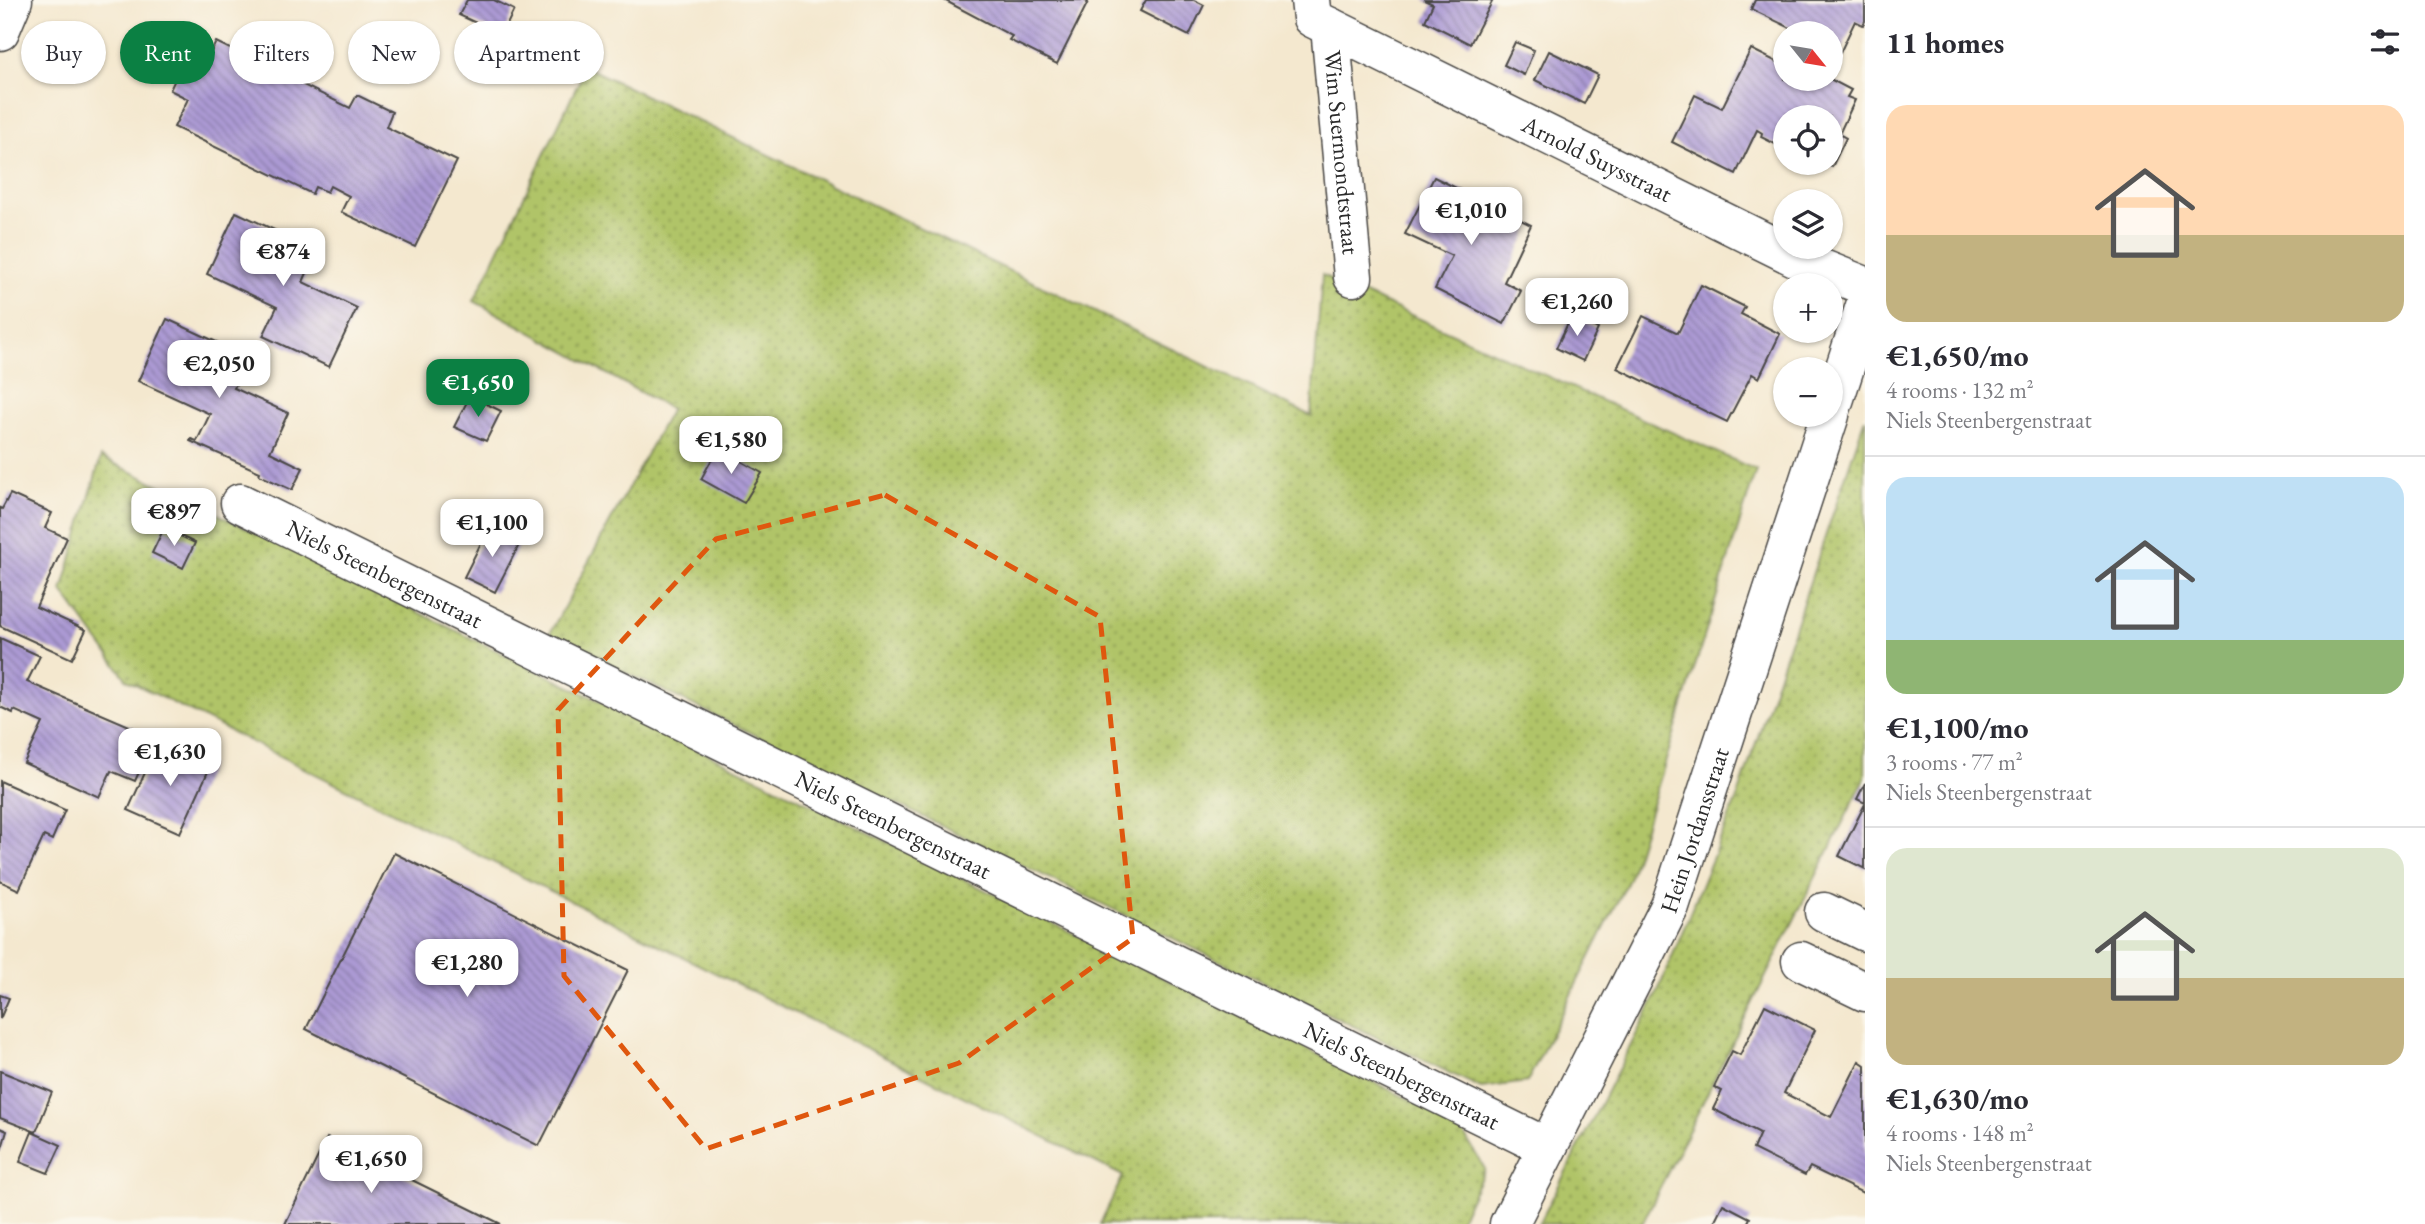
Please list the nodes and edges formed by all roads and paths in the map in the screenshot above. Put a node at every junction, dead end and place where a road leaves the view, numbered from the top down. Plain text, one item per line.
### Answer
1 (13, 0) edge
2 (1320, 14) edge
3 (0, 32) edge
4 (1353, 277) dead end
5 (1865, 286) edge
6 (1865, 306) edge
7 (1843, 374) edge
8 (1826, 427) edge
9 (240, 503) dead end
10 (1824, 912) dead end
11 (1865, 932) edge
12 (1801, 961) dead end
13 (1865, 992) edge
14 (1546, 1147) junction
15 (1508, 1224) edge

1 - 3 street
2 - 4 street, Wim Suermondtstraat
2 - 5 street, Arnold Suysstraat
6 - 7 street, Hein Jordansstraat
8 - 14 street, Hein Jordansstraat
9 - 14 street, Niels Steenbergenstraat
10 - 11 street
12 - 13 street
14 - 15 street, Hein Jordansstraat

